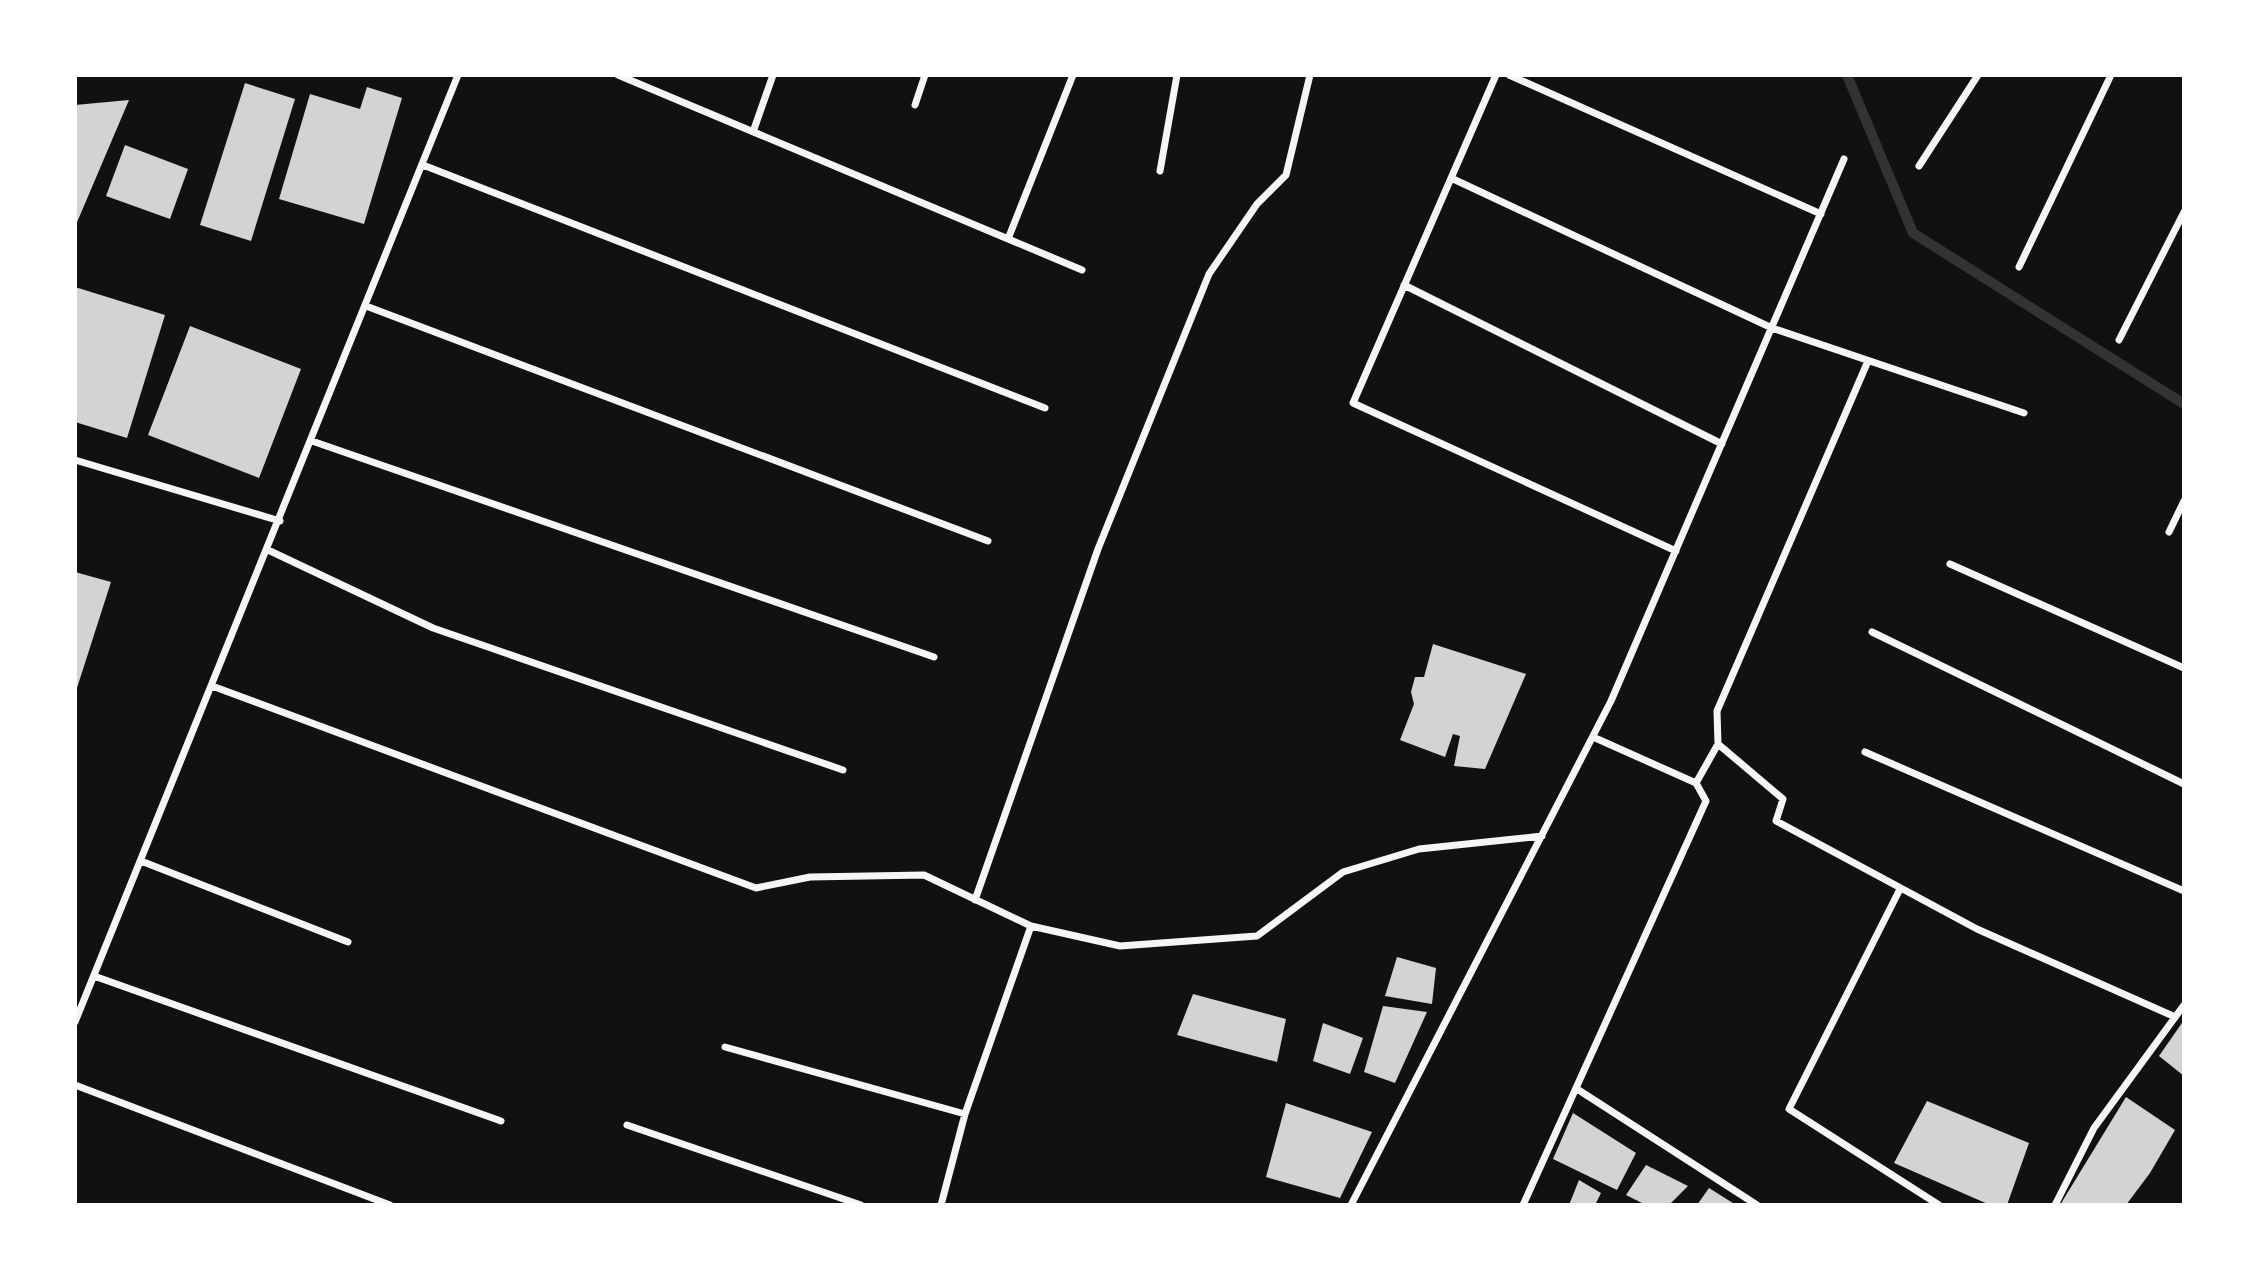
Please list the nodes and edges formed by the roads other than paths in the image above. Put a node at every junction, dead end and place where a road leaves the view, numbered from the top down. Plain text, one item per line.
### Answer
1 (458, 75) edge
2 (618, 75) edge
3 (774, 75) edge
4 (925, 75) edge
5 (1073, 75) edge
6 (1177, 75) edge
7 (1310, 75) edge
8 (1496, 75) edge
9 (1509, 75) edge
10 (1978, 75) edge
11 (2111, 75) edge
12 (915, 105) dead end
13 (753, 132) junction
14 (1844, 159) dead end
15 (423, 164) junction
16 (1919, 166) dead end
17 (1160, 171) dead end
18 (1451, 178) junction
19 (2184, 212) edge
20 (1821, 214) junction
21 (1008, 239) junction
22 (2019, 267) dead end
23 (1082, 270) dead end
24 (1404, 285) junction
25 (366, 306) junction
26 (1772, 328) junction
27 (2119, 340) dead end
28 (1868, 361) junction
29 (1045, 408) dead end
30 (2024, 413) dead end
31 (312, 441) junction
32 (1722, 444) junction
33 (75, 460) edge
34 (2184, 501) edge
35 (280, 521) junction
36 (2169, 532) dead end
37 (988, 541) dead end
38 (268, 550) junction
39 (1676, 551) junction
40 (1950, 564) dead end
41 (1872, 632) dead end
42 (934, 657) dead end
43 (2184, 668) edge
44 (212, 687) junction
45 (1593, 737) junction
46 (1718, 744) junction
47 (1865, 752) dead end
48 (843, 770) dead end
49 (1696, 783) junction
50 (2184, 784) edge
51 (1542, 836) junction
52 (141, 861) junction
53 (1900, 888) junction
54 (2184, 891) edge
55 (975, 900) junction
56 (1031, 926) junction
57 (348, 942) dead end
58 (94, 976) junction
59 (2184, 1005) edge
60 (2174, 1016) junction
61 (75, 1022) edge
62 (724, 1047) dead end
63 (75, 1085) edge
64 (1577, 1089) junction
65 (965, 1114) junction
66 (500, 1121) dead end
67 (627, 1125) dead end
68 (390, 1205) edge
69 (861, 1205) edge
70 (941, 1205) edge
71 (1351, 1205) edge
72 (1523, 1205) edge
73 (1757, 1205) edge
74 (1939, 1205) edge
75 (2055, 1205) edge

1 - 15 street
2 - 13 street
3 - 13 street
4 - 12 street
5 - 21 street
6 - 17 street
7 - 55 street
8 - 18 street
9 - 20 street
10 - 16 street
11 - 22 street
13 - 21 street
14 - 20 street
15 - 25 street
15 - 29 street
18 - 24 street
18 - 26 street
19 - 27 street
20 - 26 street
21 - 23 street
24 - 32 street
24 - 39 street
25 - 31 street
25 - 37 street
26 - 28 street
26 - 32 street
28 - 30 street
28 - 46 street
31 - 35 street
31 - 42 street
32 - 39 street
33 - 35 street
34 - 36 street
35 - 38 street
38 - 44 street
38 - 48 street
39 - 45 street
40 - 43 street
41 - 50 street
44 - 52 street
44 - 55 street
45 - 49 street
45 - 51 street
46 - 49 street
46 - 53 street
47 - 54 street
49 - 64 street
51 - 56 street
51 - 71 street
52 - 57 street
52 - 58 street
53 - 60 street
53 - 74 street
55 - 56 street
56 - 65 street
58 - 61 street
58 - 66 street
59 - 60 street
60 - 75 street
62 - 65 street
63 - 68 street
64 - 72 street
64 - 73 street
65 - 70 street
67 - 69 street

